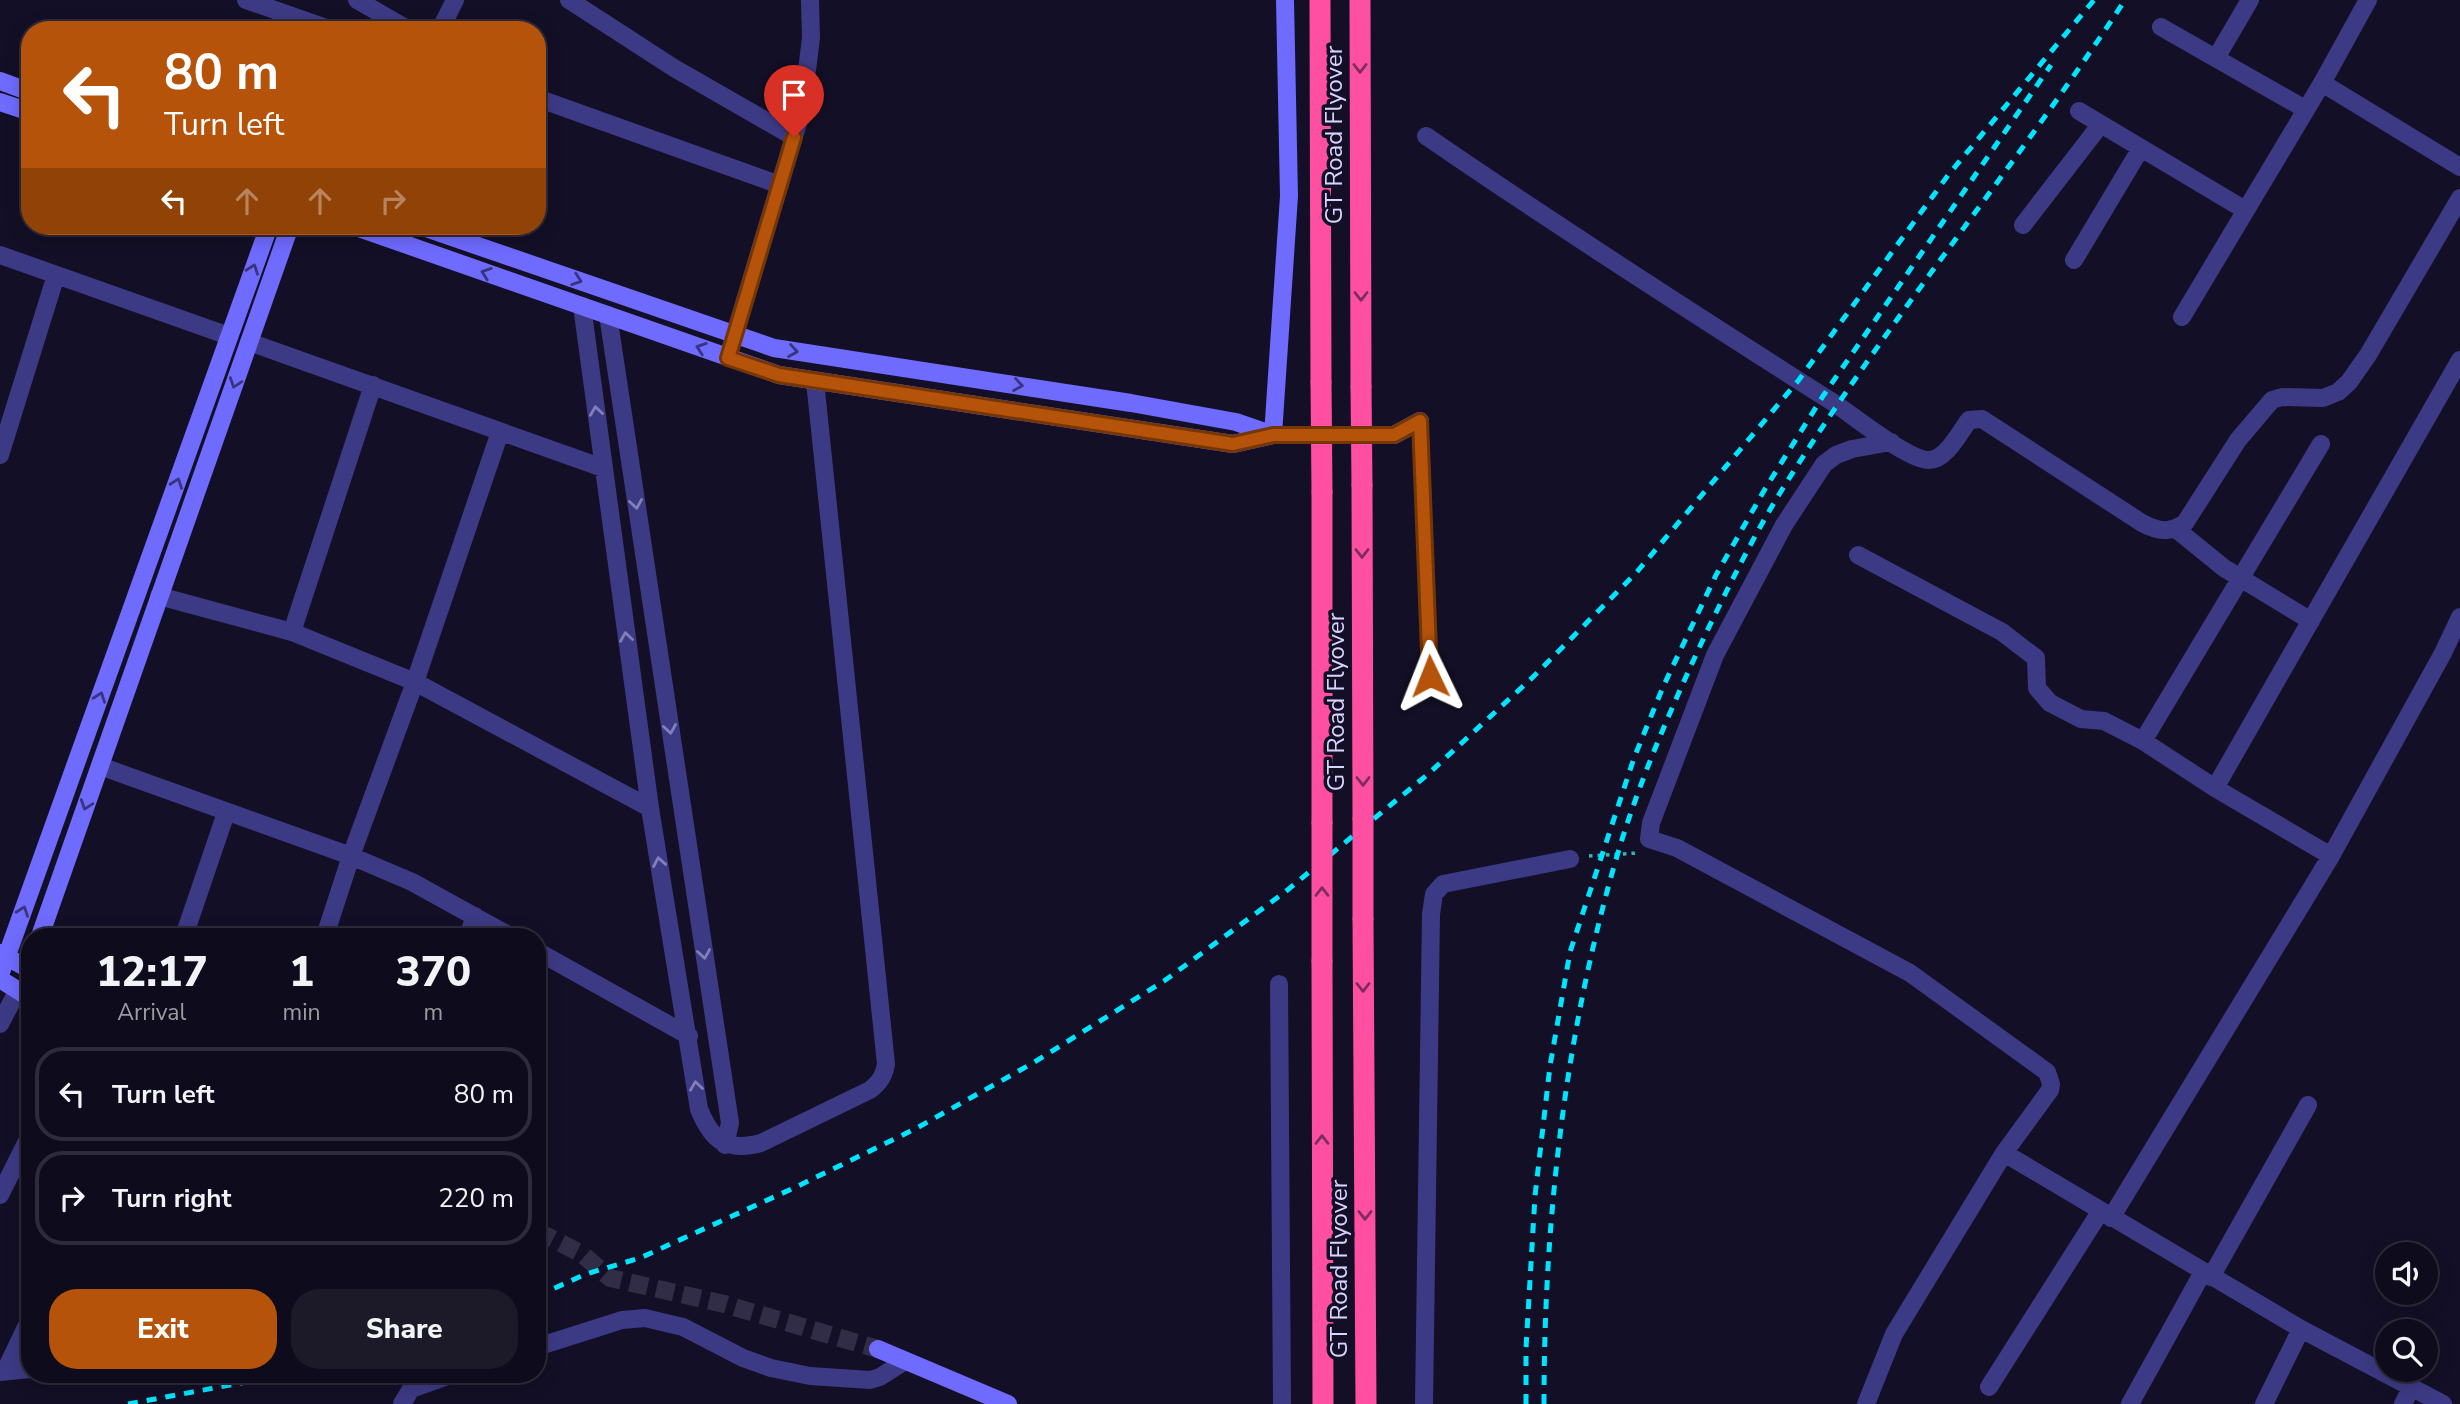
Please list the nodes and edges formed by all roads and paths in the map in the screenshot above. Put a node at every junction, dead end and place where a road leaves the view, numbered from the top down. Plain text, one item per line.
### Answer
1 (246, 0) edge
2 (357, 0) edge
3 (455, 0) edge
4 (569, 0) edge
5 (810, 0) edge
6 (1285, 0) edge
7 (1320, 0) edge
8 (1360, 0) edge
9 (2250, 0) edge
10 (2360, 3) edge
11 (306, 21) edge
12 (394, 21) edge
13 (444, 21) edge
14 (2161, 27) dead end
15 (2216, 58) junction
16 (0, 81) edge
17 (2322, 83) junction
18 (21, 89) edge
19 (546, 101) edge
20 (0, 102) edge
21 (21, 109) edge
22 (2305, 109) junction
23 (2079, 111) dead end
24 (2101, 124) junction
25 (1426, 136) dead end
26 (794, 137) junction
27 (2141, 148) junction
28 (2460, 167) edge
29 (780, 185) junction
30 (2460, 198) edge
31 (2245, 210) junction
32 (2023, 225) dead end
33 (266, 235) edge
34 (287, 235) edge
35 (379, 235) edge
36 (446, 235) edge
37 (0, 255) edge
38 (2074, 260) dead end
39 (56, 275) junction
40 (582, 306) junction
41 (608, 315) junction
42 (2182, 317) dead end
43 (735, 334) junction
44 (229, 336) junction
45 (249, 342) junction
46 (728, 358) junction
47 (2460, 360) edge
48 (815, 381) junction
49 (373, 385) junction
50 (1420, 421) joint
51 (500, 432) junction
52 (1273, 435) junction
53 (1891, 442) junction
54 (2322, 444) dead end
55 (1, 446) edge
56 (603, 468) junction
57 (2176, 529) junction
58 (1858, 555) dead end
59 (2241, 578) junction
60 (159, 596) junction
61 (2460, 617) edge
62 (2311, 621) junction
63 (292, 632) junction
64 (1430, 676) dead end
65 (415, 682) junction
66 (2143, 740) junction
67 (100, 766) junction
68 (2215, 788) junction
69 (650, 808) junction
70 (226, 813) junction
71 (1649, 839) junction
72 (351, 856) junction
73 (2331, 856) junction
74 (1570, 859) joint
75 (475, 916) junction
76 (43, 928) edge
77 (187, 928) edge
78 (328, 928) edge
79 (471, 928) edge
80 (496, 928) edge
81 (3, 955) edge
82 (546, 956) edge
83 (21, 964) edge
84 (0, 977) edge
85 (1279, 984) dead end
86 (21, 992) edge
87 (21, 998) edge
88 (0, 1024) edge
89 (689, 1036) junction
90 (2308, 1105) dead end
91 (725, 1145) junction
92 (21, 1153) edge
93 (2004, 1153) junction
94 (0, 1195) edge
95 (2106, 1215) junction
96 (2207, 1275) junction
97 (2301, 1329) junction
98 (21, 1336) edge
99 (546, 1344) edge
100 (878, 1349) tunnel mouth
101 (905, 1361) junction
102 (21, 1370) edge
103 (2, 1372) edge
104 (428, 1383) edge
105 (1989, 1387) dead end
106 (2407, 1396) edge
107 (402, 1404) edge
108 (1008, 1404) edge
109 (1282, 1404) edge
110 (1323, 1404) edge
111 (1366, 1404) edge
112 (1424, 1404) edge
113 (1866, 1404) edge
114 (2130, 1404) edge
115 (2264, 1404) edge
116 (2444, 1404) edge

1 - 11 street
2 - 12 street
3 - 13 street
4 - 26 street
5 - 26 street
6 - 52 street
110 -> 7 highway, GT Road Flyover, bridge
8 -> 111 highway, GT Road Flyover, bridge
9 - 15 street
10 - 17 street
14 - 15 street
15 - 22 street
16 - 18 street
17 - 22 street
17 - 28 street
19 - 29 street
20 - 21 street
22 - 31 street
23 - 24 street
24 - 27 street
24 - 32 street
25 - 53 street
26 - 29 street
27 - 31 street
27 - 38 street
29 - 43 street
30 - 57 street
31 - 42 street
44 -> 33 street
34 - 45 street
40 -> 35 street
36 -> 43 street
37 - 39 street
39 - 44 street
39 - 55 street
40 - 41 street
56 -> 40 street
46 -> 41 street
41 -> 91 street
43 - 46 street
43 -> 52 street
81 -> 44 street
45 - 49 street
45 -> 60 street
46 - 48 street
47 - 62 street
48 - 52 street
48 - 91 street
49 - 51 street
49 - 63 street
50 - 52 street
50 - 64 lane
51 - 56 street
51 - 65 street
53 - 57 street
53 - 71 street
54 - 59 street
69 -> 56 street
57 - 59 street
58 - 66 street
59 - 62 street
59 - 66 street
60 - 63 street
60 - 67 street
61 - 73 street
62 - 68 street
63 - 65 street
65 - 69 street
65 - 72 street
66 - 68 street
67 - 70 street
67 -> 76 street
68 - 73 street
89 -> 69 street
70 - 72 street
70 - 77 street
71 - 74 path
71 - 93 street
72 - 75 street
72 - 78 street
73 - 95 street
74 - 112 street
75 - 79 street
75 - 80 street
81 - 83 street
81 - 84 street
82 - 89 street
84 - 86 street
85 - 109 street
87 - 88 street
91 -> 89 street
90 - 96 street
92 - 94 street
93 - 95 street
93 - 113 street
95 - 96 street
95 - 105 street
96 - 97 street
96 - 114 street
97 - 106 street
97 - 115 street
98 - 103 street
99 - 101 street
100 - 101 street
101 - 108 street
102 - 103 street
104 - 107 street
106 - 116 street

